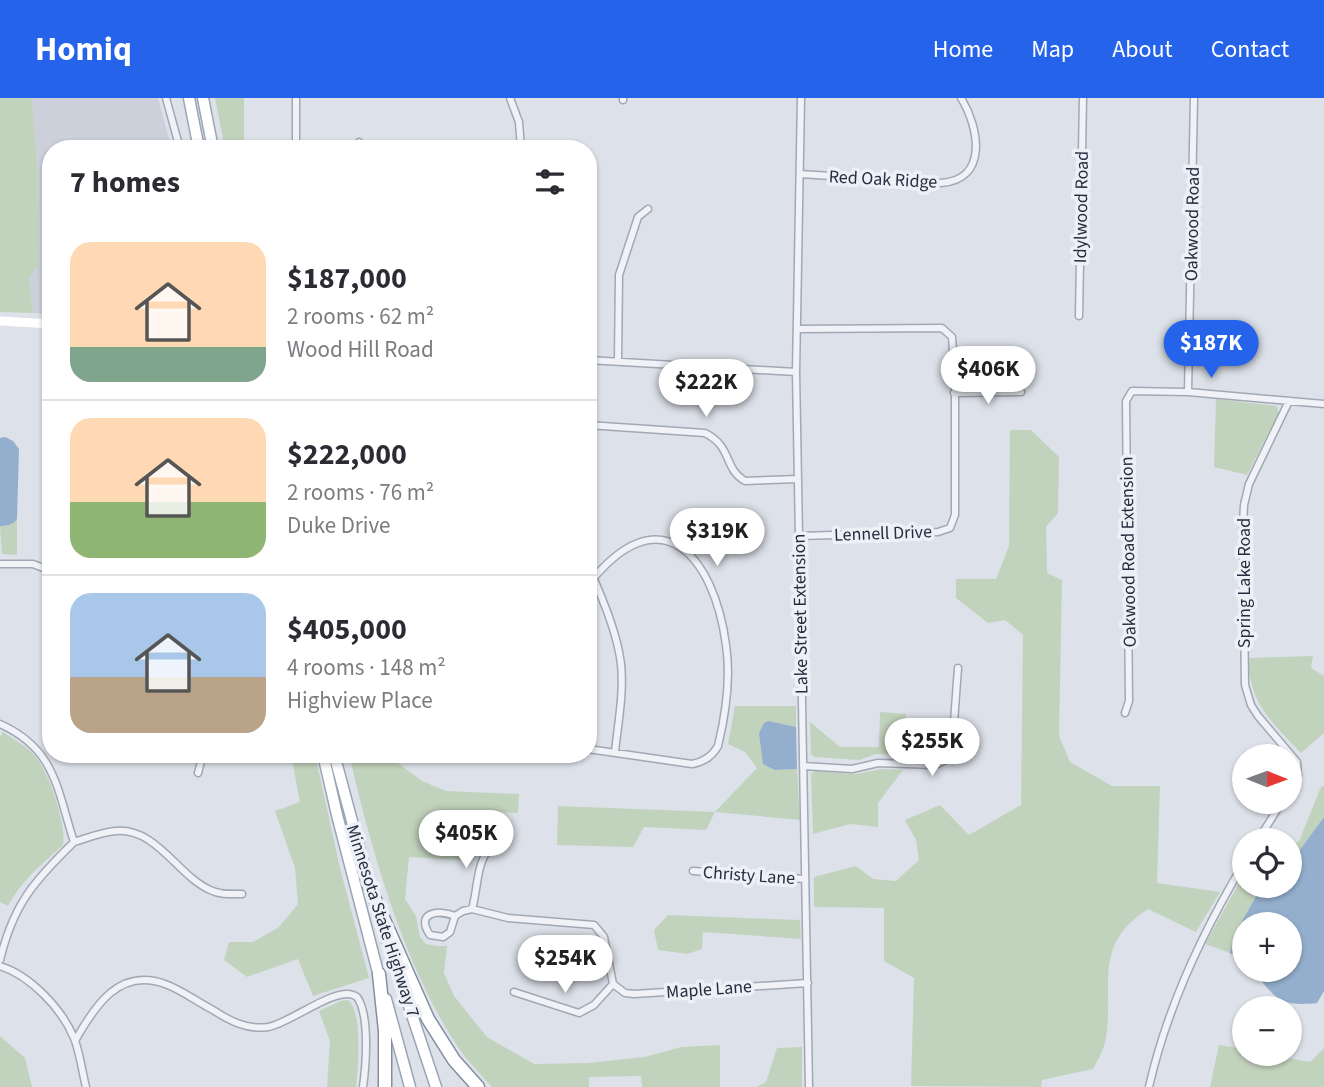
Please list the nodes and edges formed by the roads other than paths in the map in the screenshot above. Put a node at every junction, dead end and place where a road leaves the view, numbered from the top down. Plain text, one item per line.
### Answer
1 (166, 98) edge
2 (189, 98) edge
3 (203, 98) edge
4 (296, 98) edge
5 (510, 98) edge
6 (801, 98) edge
7 (961, 98) edge
8 (1083, 98) edge
9 (1194, 98) edge
10 (178, 140) edge
11 (197, 140) edge
12 (211, 140) edge
13 (296, 140) edge
14 (520, 140) edge
15 (800, 174) junction
16 (648, 209) dead end
17 (1079, 316) dead end
18 (0, 321) edge
19 (42, 323) edge
20 (797, 329) junction
21 (597, 360) edge
22 (618, 360) junction
23 (796, 372) junction
24 (1021, 392) dead end
25 (1188, 392) junction
26 (954, 393) junction
27 (1289, 401) junction
28 (1324, 404) edge
29 (597, 426) edge
30 (798, 479) junction
31 (799, 536) junction
32 (0, 564) edge
33 (42, 568) edge
34 (597, 574) edge
35 (597, 589) edge
36 (958, 668) dead end
37 (1125, 713) dead end
38 (0, 724) edge
39 (1282, 744) edge
40 (597, 750) edge
41 (615, 752) junction
42 (42, 755) edge
43 (47, 763) edge
44 (201, 763) edge
45 (325, 763) edge
46 (336, 763) edge
47 (803, 766) junction
48 (198, 773) dead end
49 (74, 842) junction
50 (490, 848) dead end
51 (693, 871) dead end
52 (805, 878) junction
53 (1232, 883) edge
54 (369, 886) junction
55 (242, 894) dead end
56 (472, 909) junction
57 (455, 916) junction
58 (0, 960) edge
59 (0, 966) edge
60 (379, 974) junction
61 (808, 983) junction
62 (613, 984) junction
63 (514, 992) dead end
64 (75, 1041) junction
65 (86, 1087) edge
66 (363, 1087) edge
67 (385, 1087) edge
68 (410, 1087) edge
69 (436, 1087) edge
70 (478, 1087) edge
71 (809, 1087) edge
72 (1149, 1087) edge

1 - 10 street
2 - 11 main road
3 - 12 main road
4 - 13 street
5 - 14 street
6 - 15 street, Lake Street Extension
7 - 15 street, Red Oak Ridge
8 - 17 street, Idylwood Road
9 - 25 street, Oakwood Road
15 - 20 street, Lake Street Extension
16 - 22 street
18 - 19 street
20 - 23 street, Lake Street Extension
20 - 26 street, Lennell Drive
21 - 22 street
22 - 23 street
23 - 30 street, Lake Street Extension
24 - 26 street
25 - 27 street
25 - 37 street, Oakwood Road Extension
26 - 31 street, Lennell Drive
27 - 28 street
27 - 39 street, Spring Lake Road
29 - 30 street
30 - 31 street, Lake Street Extension
31 - 47 street, Lake Street Extension
32 - 33 street
34 - 41 street
35 - 41 street
36 - 47 street
38 - 42 street
40 - 41 street
43 - 49 street
44 - 48 street
45 - 60 main road, Minnesota State Highway 7
46 - 54 main road, Minnesota State Highway 7
47 - 52 street, Lake Street Extension
49 - 55 street
49 - 58 street
50 - 56 street
51 - 52 street, Christy Lane
52 - 61 street, Lake Street Extension
53 - 72 street
54 - 69 main road, Minnesota State Highway 7
54 - 70 highway
56 - 57 street
56 - 62 street
57 - 57 street
59 - 64 street
60 - 67 highway
60 - 68 main road, Minnesota State Highway 7
61 - 62 street, Maple Lane
61 - 71 street, Lake Street Extension
62 - 63 street
64 - 65 street
64 - 66 street

